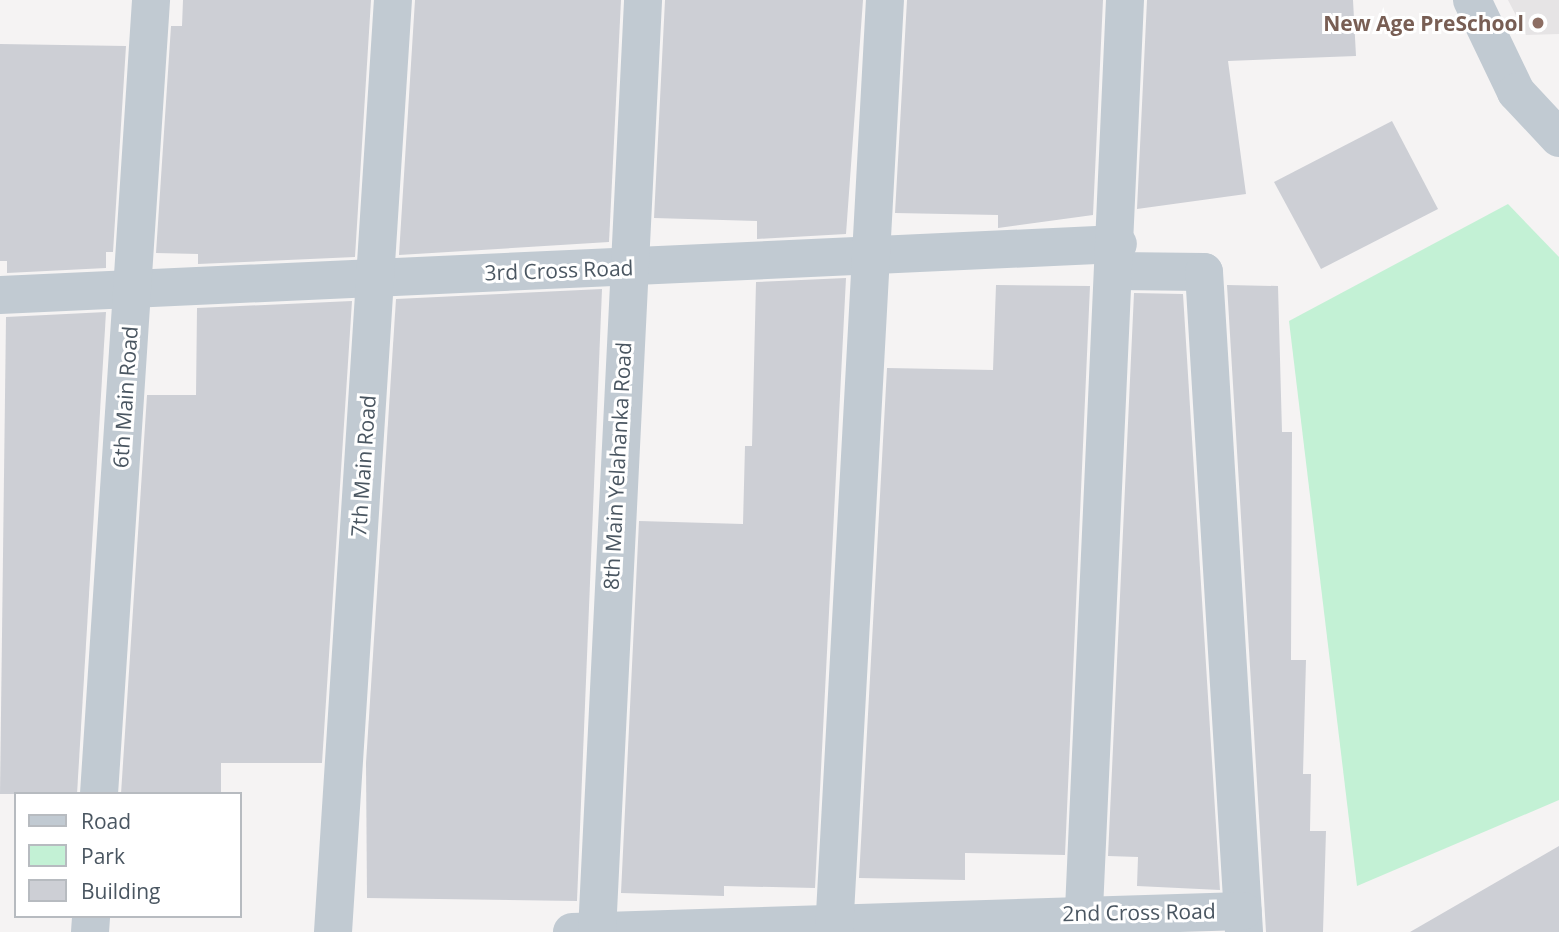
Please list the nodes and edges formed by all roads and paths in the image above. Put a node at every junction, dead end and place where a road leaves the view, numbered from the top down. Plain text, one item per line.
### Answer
1 (151, 0) edge
2 (393, 0) edge
3 (643, 0) edge
4 (885, 0) edge
5 (1125, 0) edge
6 (1472, 0) edge
7 (1559, 138) edge
8 (871, 255) junction
9 (1117, 258) junction
10 (626, 267) junction
11 (375, 277) junction
12 (132, 289) junction
13 (0, 295) edge
14 (99, 792) edge
15 (1083, 922) edge
16 (1244, 922) edge
17 (834, 927) edge
18 (333, 932) edge
19 (588, 932) edge

1 - 12 street, 6th Main Road
2 - 11 street, 7th Main Road
3 - 10 street, 8th Main Yelahanka Road
4 - 8 street
5 - 9 street
6 - 7 street
8 - 9 street, 3rd Cross Road
8 - 10 street, 3rd Cross Road
8 - 17 street
9 - 15 street
9 - 16 street, 3rd Cross Road
10 - 11 street, 3rd Cross Road
10 - 19 street, 8th Main Yelahanka Road
11 - 12 street, 3rd Cross Road
11 - 18 street, 7th Main Road
12 - 13 street, 3rd Cross Road
12 - 14 street, 6th Main Road
15 - 16 street, 2nd Cross Road
15 - 17 street, 2nd Cross Road
17 - 19 street, 2nd Cross Road

